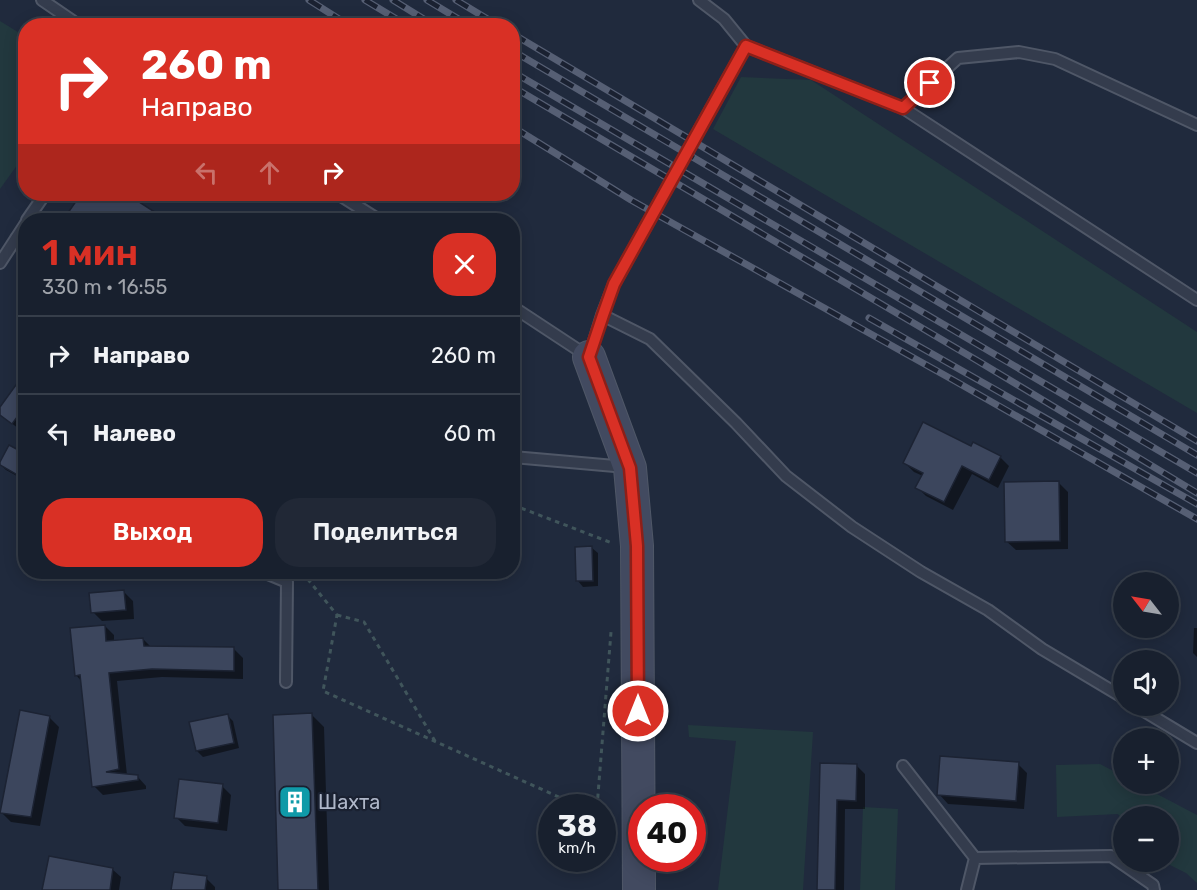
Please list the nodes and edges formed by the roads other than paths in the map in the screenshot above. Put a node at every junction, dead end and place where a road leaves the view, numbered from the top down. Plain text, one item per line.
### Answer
1 (42, 0) edge
2 (699, 0) edge
3 (68, 18) edge
4 (746, 46) junction
5 (903, 108) junction
6 (1197, 125) edge
7 (349, 201) edge
8 (368, 213) edge
9 (18, 235) edge
10 (16, 238) joint
11 (0, 263) edge
12 (1197, 300) edge
13 (520, 312) edge
14 (603, 315) junction
15 (589, 357) junction
16 (520, 458) edge
17 (630, 468) junction
18 (288, 579) edge
19 (286, 682) dead end
20 (1113, 691) edge
21 (1152, 716) edge
22 (1197, 743) edge
23 (903, 766) dead end
24 (975, 858) junction
25 (639, 890) edge
26 (967, 890) edge
27 (1154, 890) edge

1 - 3 lane
2 - 4 lane
4 - 5 lane
4 - 14 lane, bridge
5 - 6 lane
5 - 12 lane
7 - 8 lane
9 - 10 lane
10 - 11 lane
13 - 15 lane
14 - 15 lane
14 - 20 lane
15 - 17 street
16 - 17 lane
17 - 25 street
18 - 19 lane
21 - 22 lane
23 - 24 lane
24 - 26 lane
24 - 27 lane

